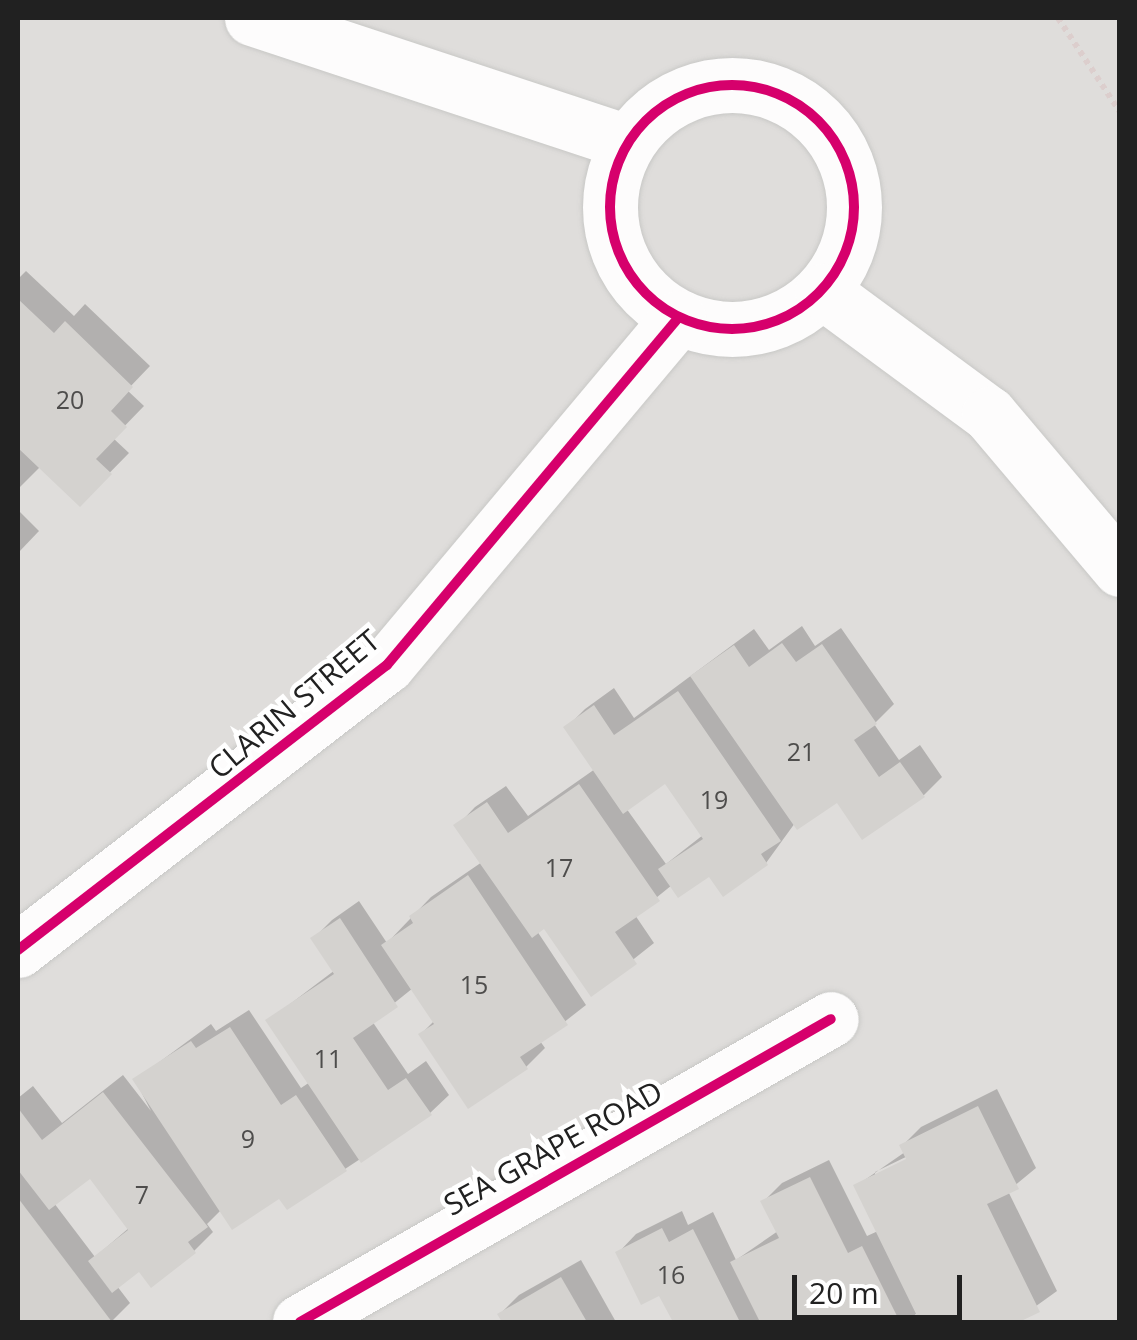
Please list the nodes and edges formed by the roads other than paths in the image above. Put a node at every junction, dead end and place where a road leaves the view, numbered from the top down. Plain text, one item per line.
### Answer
1 (252, 18) edge
2 (628, 142) junction
3 (822, 291) junction
4 (678, 318) junction
5 (1120, 569) edge
6 (18, 950) edge
7 (831, 1019) dead end
8 (300, 1322) edge

1 - 2 street
2 - 3 street
2 - 4 street
3 - 4 street
3 - 5 street
4 - 6 street, CLARIN STREET
7 - 8 street, SEA GRAPE ROAD

